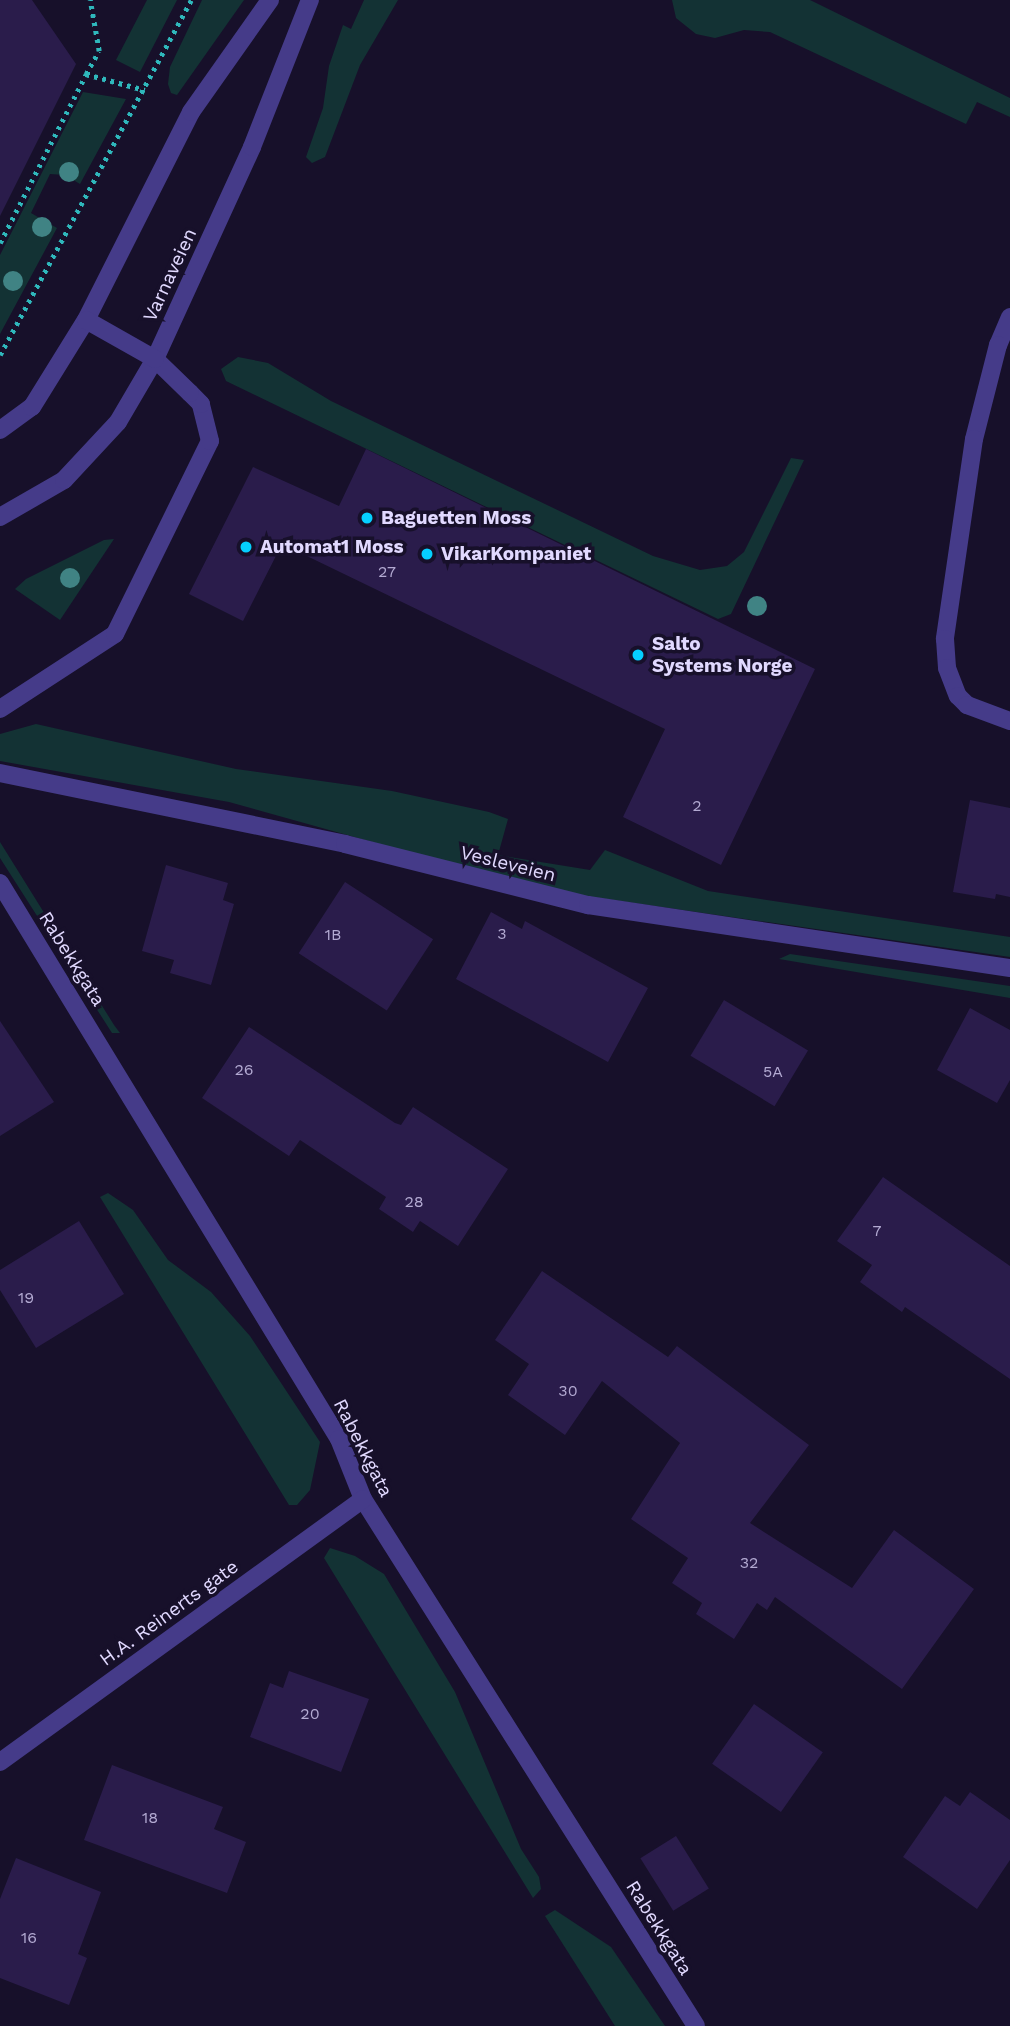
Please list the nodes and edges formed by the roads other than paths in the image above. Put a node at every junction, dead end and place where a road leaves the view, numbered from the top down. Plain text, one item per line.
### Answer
1 (270, 0) edge
2 (310, 0) edge
3 (1010, 317) edge
4 (86, 320) junction
5 (155, 359) junction
6 (0, 430) edge
7 (0, 517) edge
8 (0, 709) edge
9 (1010, 721) edge
10 (0, 773) edge
11 (0, 883) edge
12 (1010, 968) edge
13 (363, 1499) junction
14 (0, 1762) edge
15 (696, 2026) edge

1 - 4 street
2 - 5 street, Varnaveien
3 - 9 street
4 - 5 street
4 - 6 street
5 - 7 street, Varnaveien
5 - 8 street
10 - 12 street, Vesleveien
11 - 13 street, Rabekkgata
13 - 14 street, H.A. Reinerts gate
13 - 15 street, Rabekkgata

